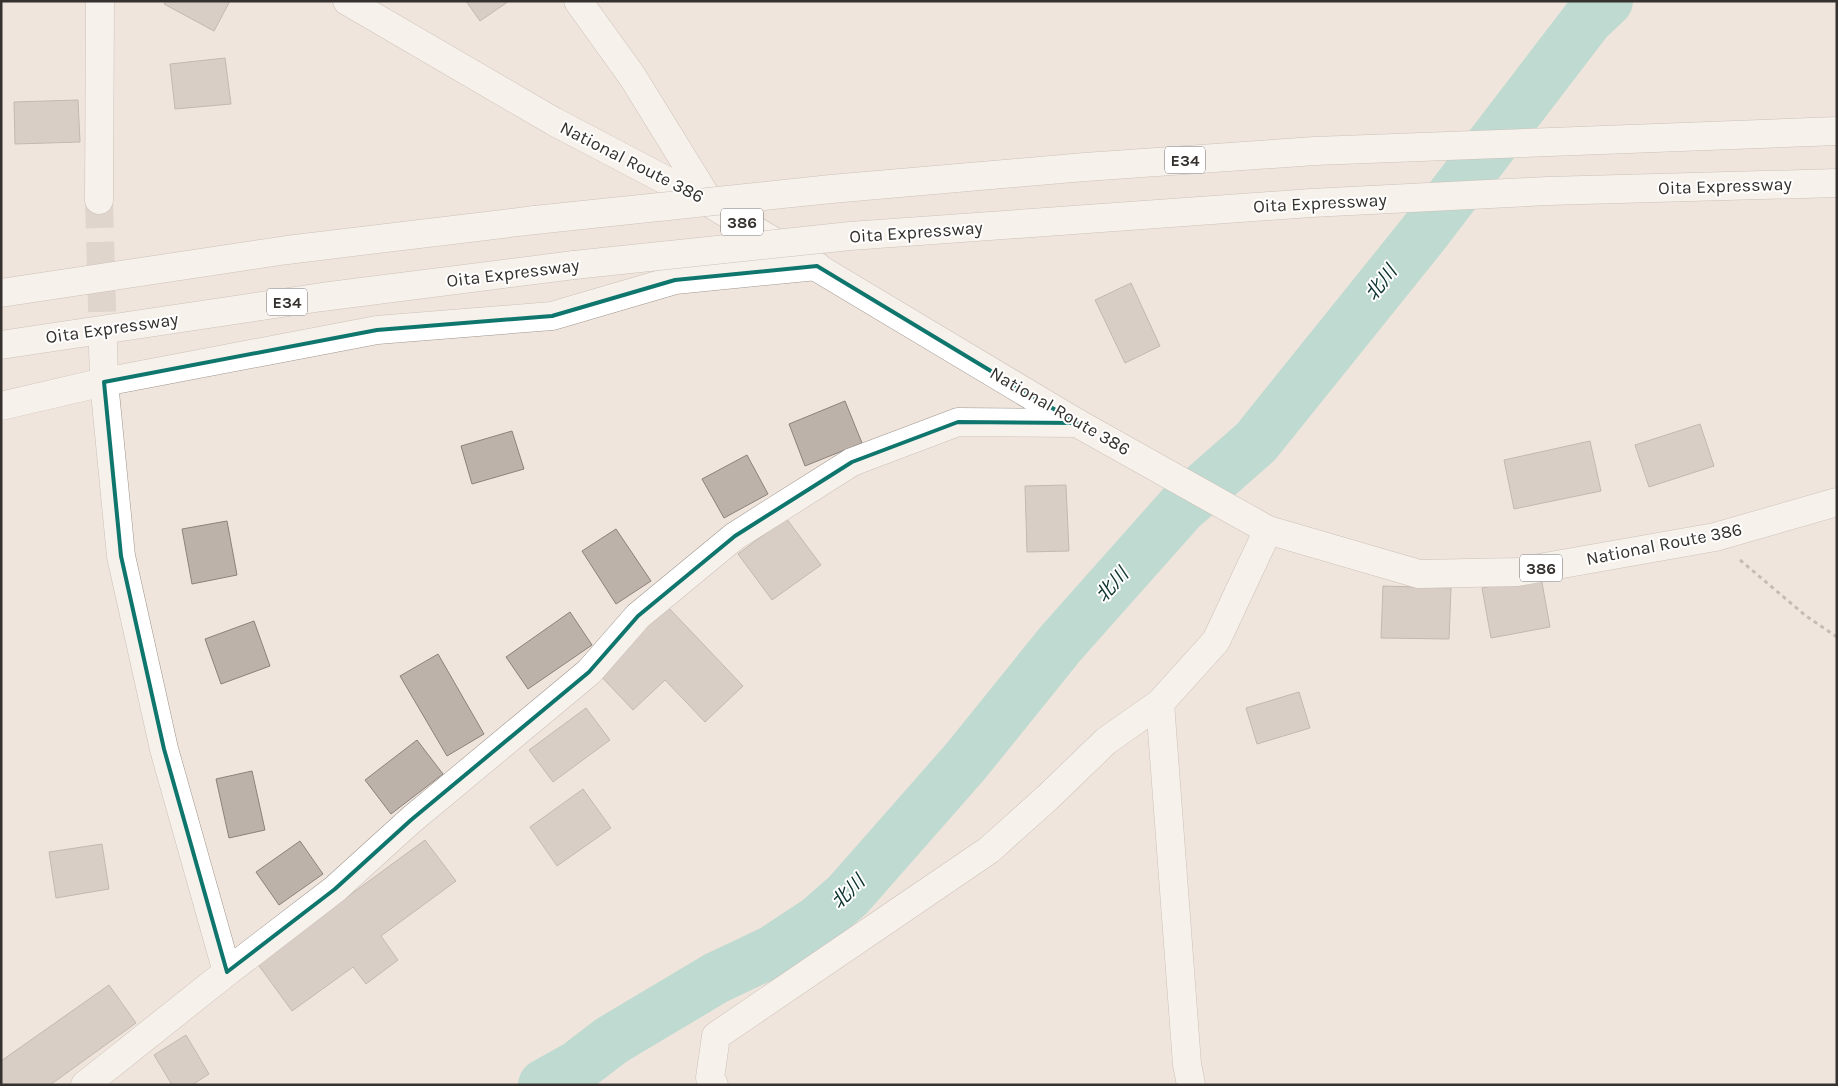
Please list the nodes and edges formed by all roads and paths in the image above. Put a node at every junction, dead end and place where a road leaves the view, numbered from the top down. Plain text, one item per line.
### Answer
1 (100, 1) edge
2 (347, 1) edge
3 (578, 1) edge
4 (1837, 131) edge
5 (1837, 183) edge
6 (99, 200) tunnel mouth
7 (711, 204) junction
8 (817, 266) junction
9 (1, 293) edge
10 (1, 345) edge
11 (103, 345) tunnel mouth
12 (104, 382) junction
13 (1, 406) edge
14 (1077, 424) junction
15 (1837, 502) edge
16 (1257, 524) junction
17 (1715, 537) junction
18 (1837, 638) edge
19 (1160, 702) junction
20 (227, 972) junction
21 (85, 1085) edge
22 (714, 1085) edge
23 (1191, 1085) edge

1 - 6 main road
2 - 7 main road, National Route 386 / 386
3 - 7 main road
4 - 9 main road, E34, bridge
5 - 10 main road, Oita Expressway / E34, bridge
7 - 8 main road, National Route 386 / 386
8 - 12 main road
8 - 14 main road, National Route 386 / 386
11 - 12 main road
12 - 13 main road
12 - 20 main road
14 - 16 main road, National Route 386 / 386
14 - 20 main road
15 - 17 main road, National Route 386 / 386
16 - 17 main road, National Route 386 / 386
16 - 19 main road
17 - 18 path
19 - 22 main road
19 - 23 main road
20 - 21 main road

